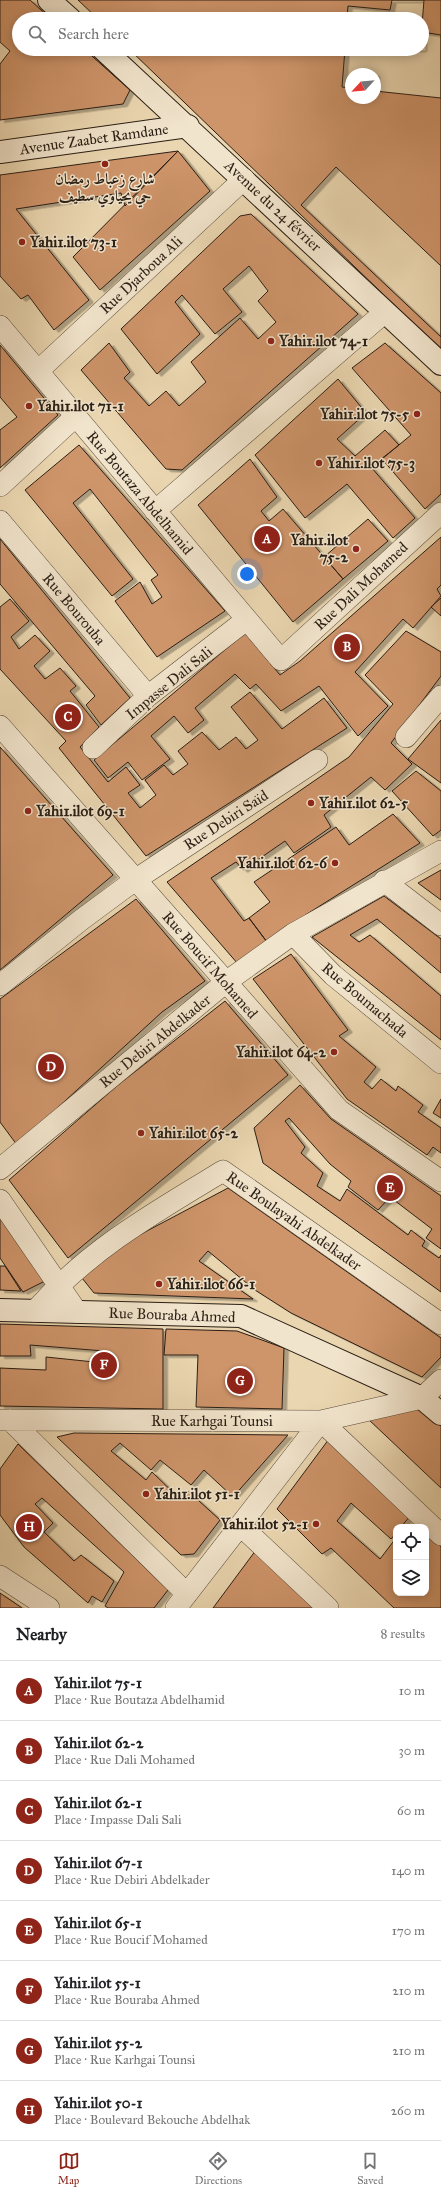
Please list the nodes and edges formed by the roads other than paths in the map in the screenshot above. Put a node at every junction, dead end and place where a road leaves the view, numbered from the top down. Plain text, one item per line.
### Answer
1 (50, 0) edge
2 (63, 12) edge
3 (111, 56) edge
4 (188, 126) junction
5 (0, 152) edge
6 (244, 179) junction
7 (385, 312) junction
8 (0, 326) edge
9 (441, 364) edge
10 (38, 371) junction
11 (76, 416) junction
12 (0, 486) edge
13 (155, 511) junction
14 (441, 513) edge
15 (0, 522) edge
16 (246, 620) junction
17 (280, 660) joint
18 (148, 696) junction
19 (441, 696) edge
20 (0, 726) edge
21 (406, 737) dead end
22 (93, 748) dead end
23 (317, 760) dead end
24 (441, 851) edge
25 (135, 880) junction
26 (384, 881) junction
27 (441, 925) edge
28 (293, 934) junction
29 (226, 982) junction
30 (0, 985) edge
31 (441, 1063) edge
32 (0, 1169) edge
33 (441, 1181) edge
34 (0, 1200) edge
35 (58, 1284) junction
36 (0, 1310) edge
37 (35, 1311) junction
38 (77, 1312) junction
39 (441, 1324) edge
40 (441, 1380) edge
41 (422, 1398) junction
42 (441, 1414) edge
43 (5, 1420) edge
44 (321, 1421) junction
45 (240, 1525) junction
46 (441, 1535) edge
47 (0, 1576) edge
48 (181, 1601) edge
49 (49, 1608) edge
50 (328, 1608) edge

1 - 2 street
3 - 4 street, Avenue du 24 février
4 - 5 street, Avenue Zaabet Ramdane
4 - 6 street, Avenue du 24 février
6 - 7 street, Avenue du 24 février
6 - 10 street, Rue Djarboua Ali
7 - 9 street, Avenue du 24 février
7 - 13 street
8 - 10 street, Rue Boutaza Abdelhamid
10 - 11 street, Rue Boutaza Abdelhamid
11 - 12 street
11 - 13 street, Rue Boutaza Abdelhamid
13 - 16 street, Rue Boutaza Abdelhamid
14 - 17 street, Rue Dali Mohamed
15 - 18 street, Rue Bourouba
16 - 17 street, Rue Boutaza Abdelhamid
16 - 18 street, Impasse Dali Sali
18 - 22 street, Impasse Dali Sali
19 - 21 street
20 - 25 street, Rue Boucif Mohamed
23 - 25 street, Rue Debiri Saïd
24 - 26 street, Rue Debiri Abdelkader
25 - 29 street, Rue Boucif Mohamed
25 - 30 street, Rue Debiri Saïd
26 - 27 street
26 - 28 street, Rue Debiri Abdelkader
28 - 29 street, Rue Debiri Abdelkader
28 - 31 street, Rue Boumachada
29 - 32 street, Rue Debiri Abdelkader
29 - 33 street, Rue Boucif Mohamed
34 - 35 street
35 - 37 street, Rue Boulayahi Abdelkader
35 - 38 street
35 - 39 street, Rue Boulayahi Abdelkader
36 - 37 street, Rue Bouraba Ahmed
37 - 38 street, Rue Bouraba Ahmed
38 - 41 street, Rue Bouraba Ahmed
40 - 41 street
41 - 42 street, Rue Bouraba Ahmed
41 - 44 street, Rue Karhgai Tounsi
43 - 44 street, Rue Karhgai Tounsi
43 - 48 street
44 - 45 street
44 - 46 street
45 - 48 street
45 - 50 street
47 - 49 street

